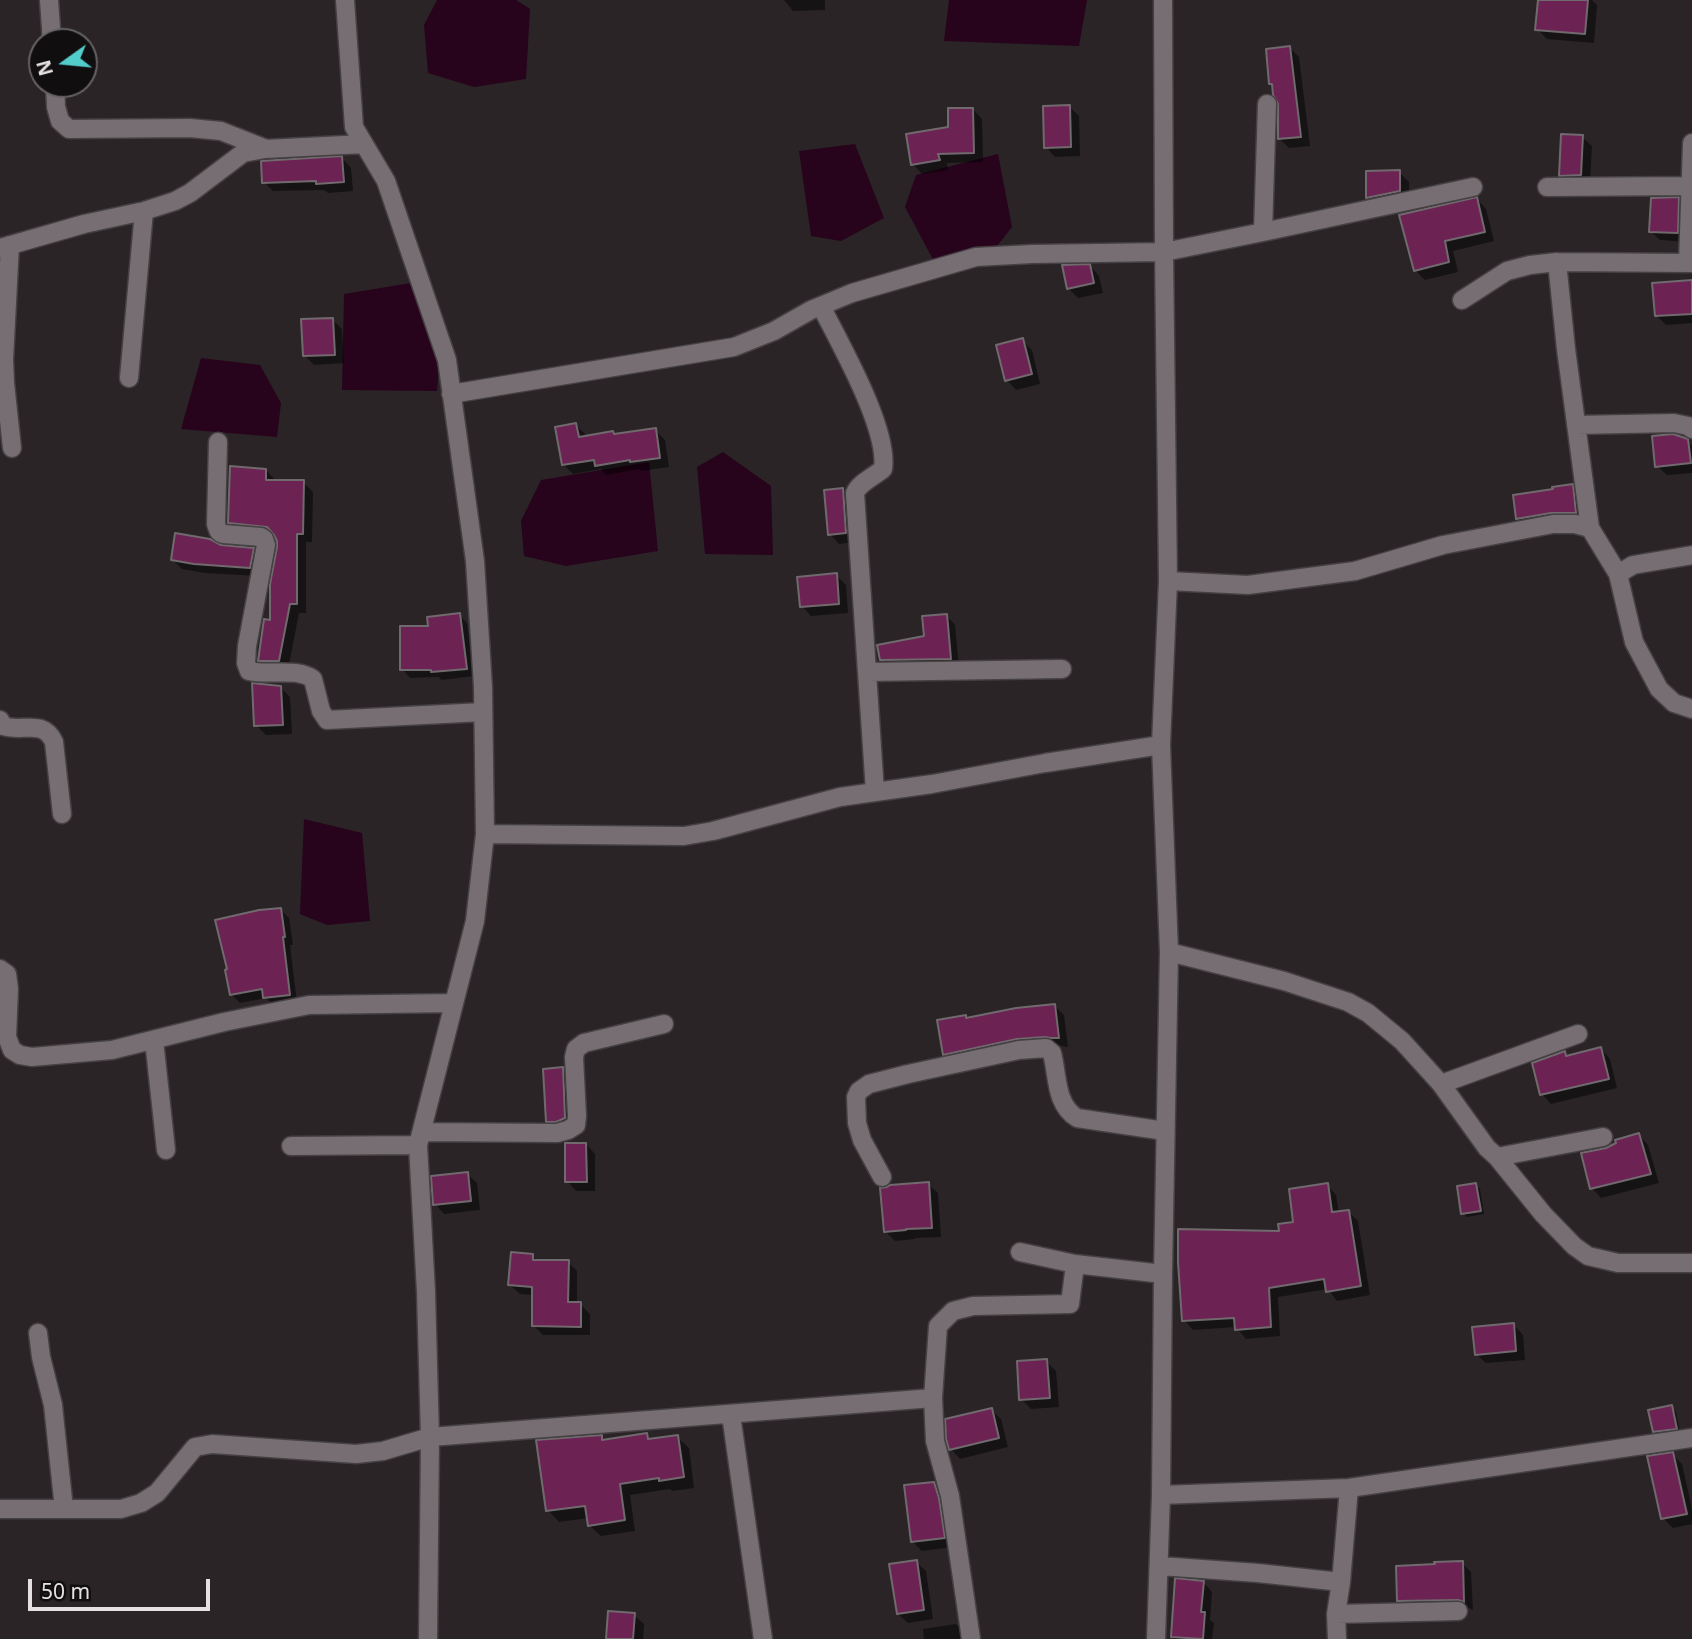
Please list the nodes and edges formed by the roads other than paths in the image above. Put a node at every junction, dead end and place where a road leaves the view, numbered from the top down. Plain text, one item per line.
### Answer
1 (49, 0) edge
2 (345, 0) edge
3 (1163, 0) edge
4 (51, 28) edge
5 (56, 98) edge
6 (1267, 104) dead end
7 (364, 144) junction
8 (1692, 144) edge
9 (265, 149) junction
10 (1690, 186) edge
11 (1473, 187) dead end
12 (1548, 187) dead end
13 (144, 211) junction
14 (1263, 232) junction
15 (5, 247) edge
16 (1164, 252) junction
17 (1557, 262) junction
18 (1690, 263) edge
19 (1462, 300) dead end
20 (821, 306) junction
21 (129, 378) dead end
22 (451, 394) junction
23 (1576, 425) junction
24 (1692, 429) edge
25 (218, 442) dead end
26 (12, 448) dead end
27 (1590, 528) junction
28 (1692, 555) edge
29 (1618, 575) junction
30 (1168, 580) junction
31 (1062, 669) dead end
32 (866, 672) junction
33 (1692, 709) edge
34 (484, 712) junction
35 (0, 720) edge
36 (1161, 745) junction
37 (875, 792) junction
38 (62, 814) dead end
39 (485, 834) junction
40 (1170, 951) junction
41 (0, 969) edge
42 (454, 1003) junction
43 (664, 1024) dead end
44 (1578, 1034) dead end
45 (154, 1040) junction
46 (3, 1042) edge
47 (1441, 1084) junction
48 (1165, 1131) junction
49 (1603, 1138) dead end
50 (420, 1139) junction
51 (291, 1146) dead end
52 (166, 1150) dead end
53 (1497, 1157) junction
54 (883, 1177) dead end
55 (1020, 1252) dead end
56 (1075, 1264) junction
57 (1692, 1264) edge
58 (1163, 1274) junction
59 (38, 1333) dead end
60 (933, 1398) junction
61 (731, 1415) junction
62 (429, 1437) junction
63 (1692, 1438) edge
64 (1349, 1488) junction
65 (1161, 1495) junction
66 (0, 1509) edge
67 (64, 1509) junction
68 (1160, 1566) junction
69 (1341, 1582) junction
70 (1458, 1611) dead end
71 (1336, 1614) junction
72 (428, 1639) edge
73 (764, 1639) edge
74 (971, 1639) edge
75 (1156, 1639) edge
76 (1337, 1639) edge

1 - 4 street
2 - 7 street
3 - 16 street
5 - 9 street
6 - 14 street
7 - 9 street
7 - 22 street
8 - 10 street
9 - 13 street
10 - 12 street
10 - 18 street
11 - 14 street
13 - 15 street
13 - 21 street
14 - 16 street
15 - 26 street
16 - 20 street
16 - 30 street
17 - 18 street
17 - 19 street
17 - 23 street
20 - 22 street
20 - 32 street
22 - 34 street
23 - 24 street
23 - 27 street
25 - 34 street
27 - 29 street
27 - 30 street
28 - 29 street
29 - 33 street
30 - 36 street
31 - 32 street
32 - 37 street
34 - 39 street
35 - 38 street
36 - 37 street
36 - 40 street
37 - 39 street
39 - 42 street
40 - 47 street
40 - 48 street
41 - 46 street
42 - 45 street
42 - 50 street
43 - 50 street
44 - 47 street
45 - 46 street
45 - 52 street
47 - 53 street
48 - 54 street
48 - 58 street
49 - 53 street
50 - 51 street
50 - 62 street
53 - 57 street
55 - 56 street
56 - 58 street
56 - 60 street
58 - 65 street
59 - 67 street
60 - 61 street
60 - 74 street
61 - 62 street
61 - 73 street
62 - 67 street
62 - 72 street
63 - 64 street
64 - 65 street
64 - 69 street
65 - 68 street
66 - 67 street
68 - 69 street
68 - 75 street
69 - 71 street
70 - 71 street
71 - 76 street

